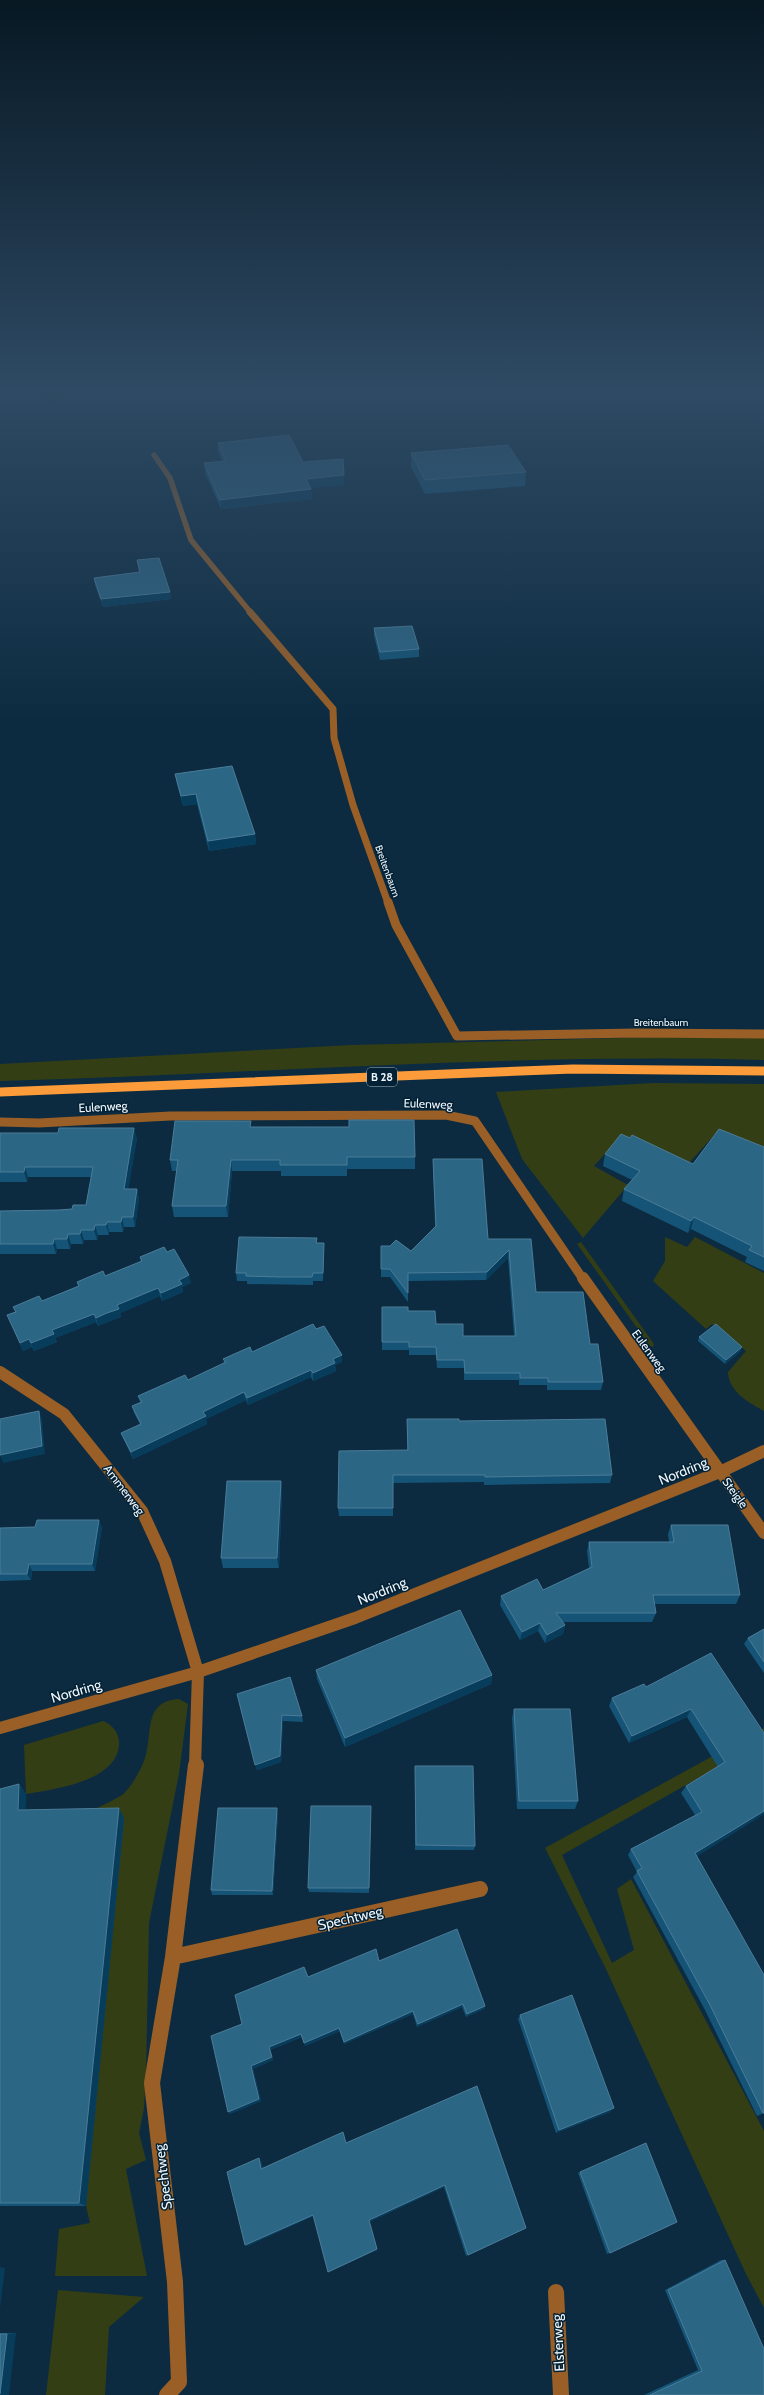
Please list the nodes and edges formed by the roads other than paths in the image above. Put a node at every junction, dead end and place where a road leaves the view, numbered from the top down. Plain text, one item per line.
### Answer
1 (177, 500) edge
2 (764, 1034) edge
3 (764, 1071) edge
4 (0, 1092) edge
5 (0, 1122) edge
6 (0, 1372) edge
7 (764, 1451) edge
8 (720, 1472) junction
9 (764, 1533) edge
10 (198, 1672) junction
11 (0, 1728) edge
12 (480, 1889) dead end
13 (173, 1957) junction
14 (556, 2292) dead end
15 (167, 2395) edge
16 (561, 2395) edge

1 - 2 street, Breitenbaum
3 - 4 main road, B 28
5 - 8 street, Eulenweg
6 - 10 street, Ammerweg
7 - 8 street, Nordring
8 - 9 street, Steigle
8 - 10 street, Nordring
10 - 11 street, Nordring
10 - 13 street, Spechtweg
12 - 13 street, Spechtweg
13 - 15 street, Spechtweg
14 - 16 street, Elsterweg

